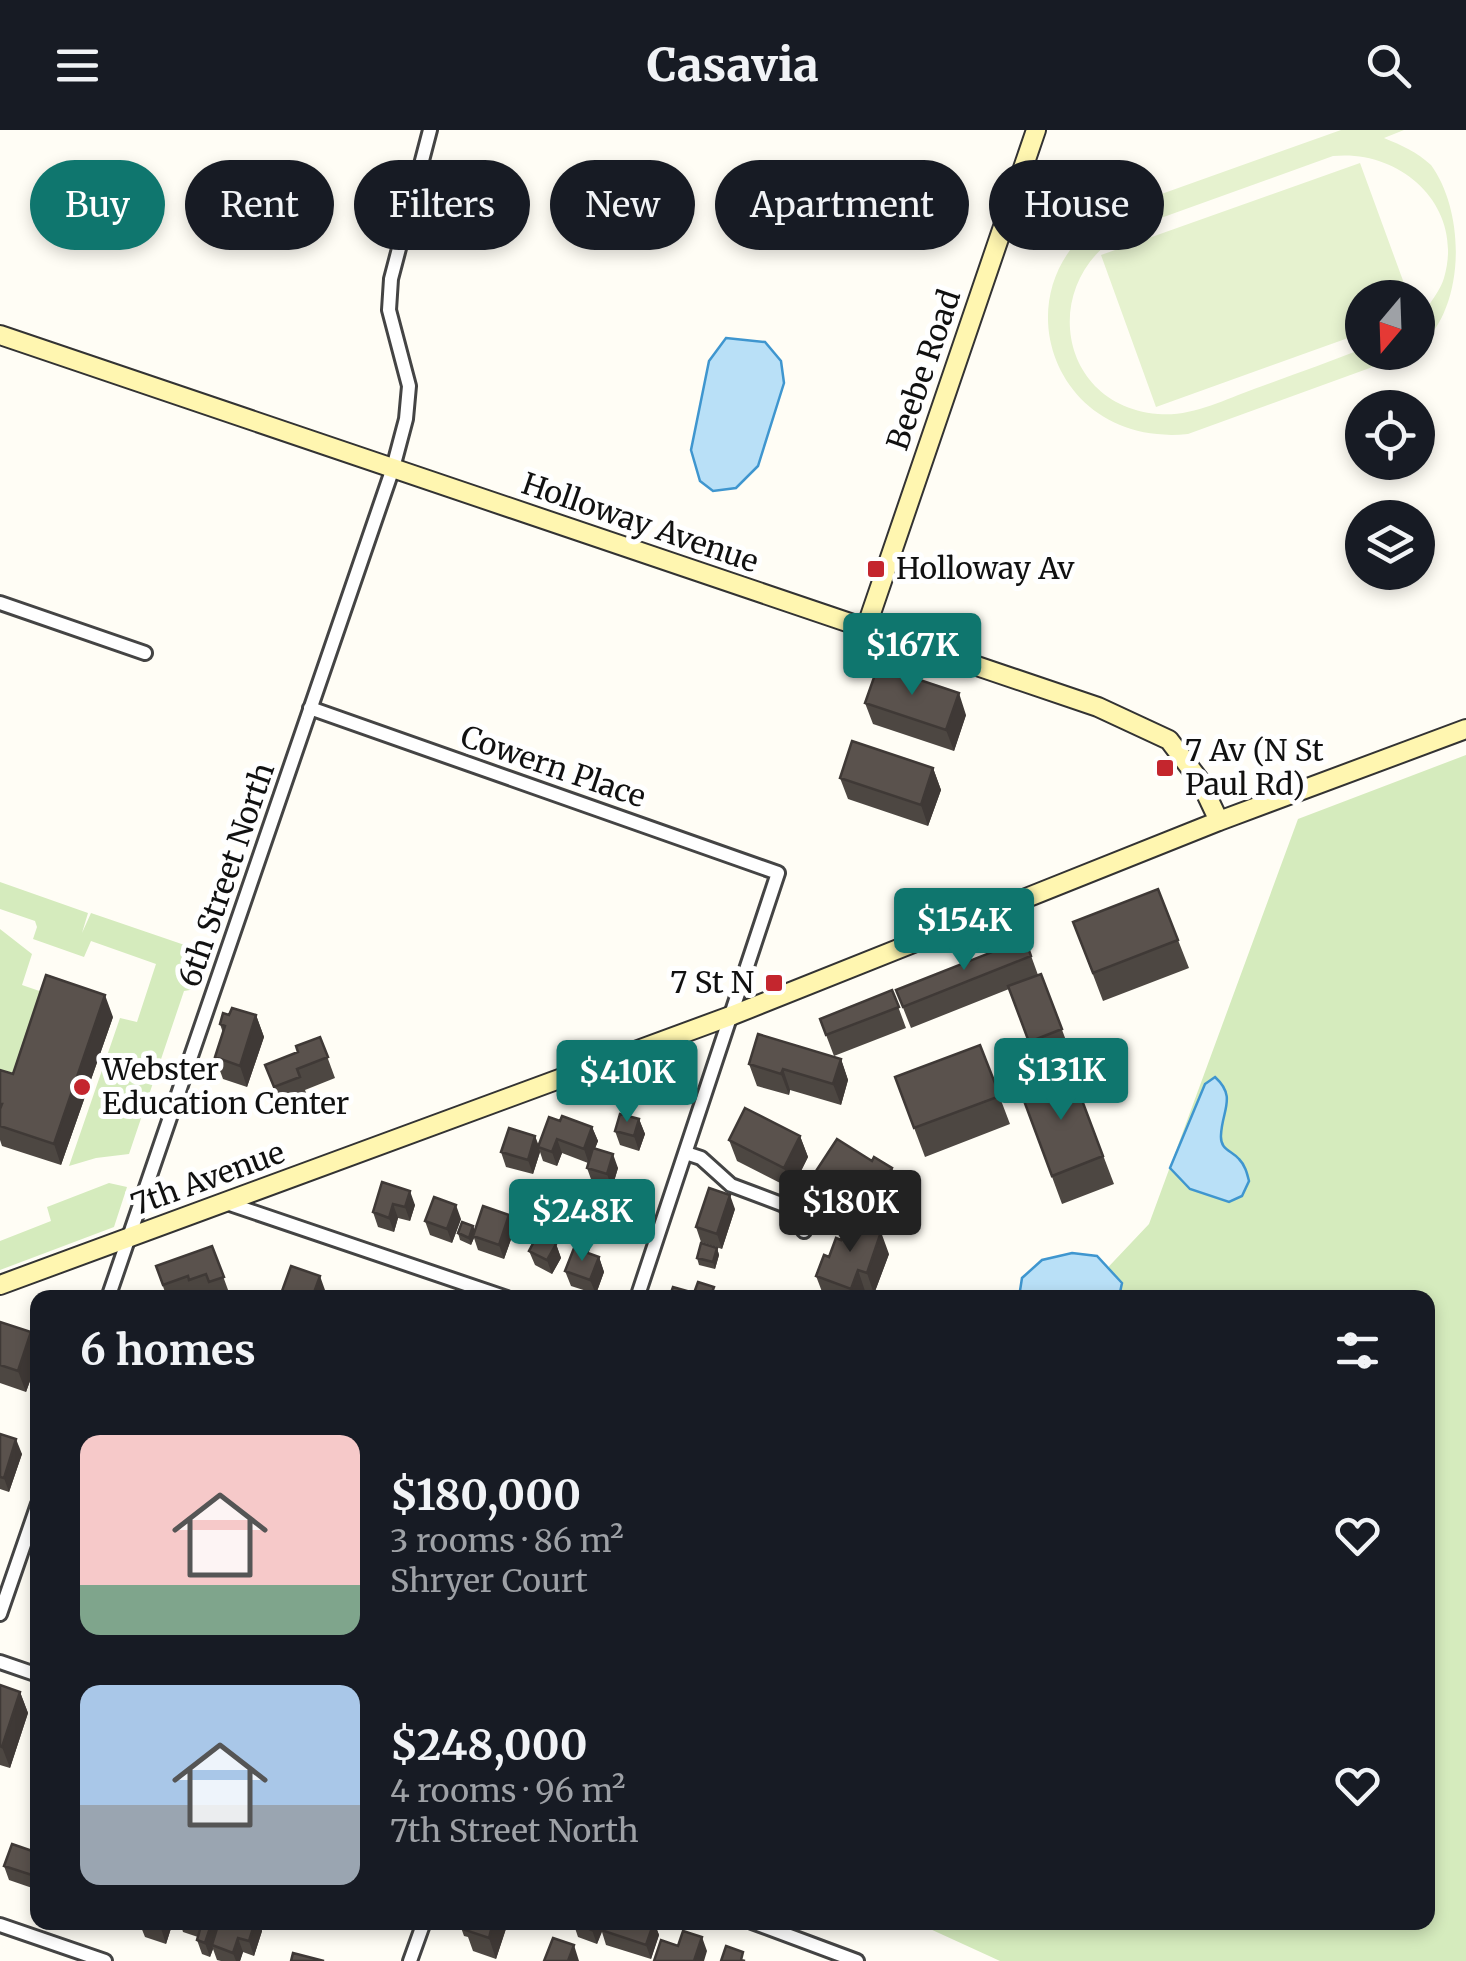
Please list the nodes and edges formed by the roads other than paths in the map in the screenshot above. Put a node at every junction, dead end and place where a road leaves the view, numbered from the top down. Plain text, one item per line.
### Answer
1 (430, 130) edge
2 (1036, 130) edge
3 (0, 336) edge
4 (392, 468) junction
5 (0, 603) edge
6 (866, 628) junction
7 (145, 653) dead end
8 (310, 708) junction
9 (1466, 728) edge
10 (1219, 821) junction
11 (732, 1014) junction
12 (686, 1153) junction
13 (224, 1202) junction
14 (804, 1231) dead end
15 (129, 1237) junction
16 (0, 1285) edge
17 (111, 1290) edge
18 (483, 1290) edge
19 (640, 1290) edge
20 (30, 1527) edge
21 (0, 1614) edge
22 (0, 1662) edge
23 (30, 1671) edge
24 (0, 1925) edge
25 (421, 1930) edge
26 (774, 1930) edge
27 (105, 1961) edge
28 (410, 1961) edge
29 (857, 1961) edge

1 - 4 street, 6th Street North
2 - 6 street, Beebe Road
3 - 4 street, Holloway Avenue
4 - 6 street, Holloway Avenue
4 - 8 street, 6th Street North
5 - 7 street
6 - 10 street, Holloway Avenue
8 - 11 street, Cowern Place
8 - 15 street, 6th Street North
9 - 10 street, 7th Avenue
10 - 11 street, 7th Avenue
11 - 12 street
11 - 13 street, 7th Avenue
12 - 14 street
12 - 19 street
13 - 15 street, 7th Avenue
13 - 18 street
15 - 16 street, 7th Avenue
15 - 17 street, 6th Street North
20 - 21 street
22 - 23 street
24 - 27 street
25 - 28 street
26 - 29 street

